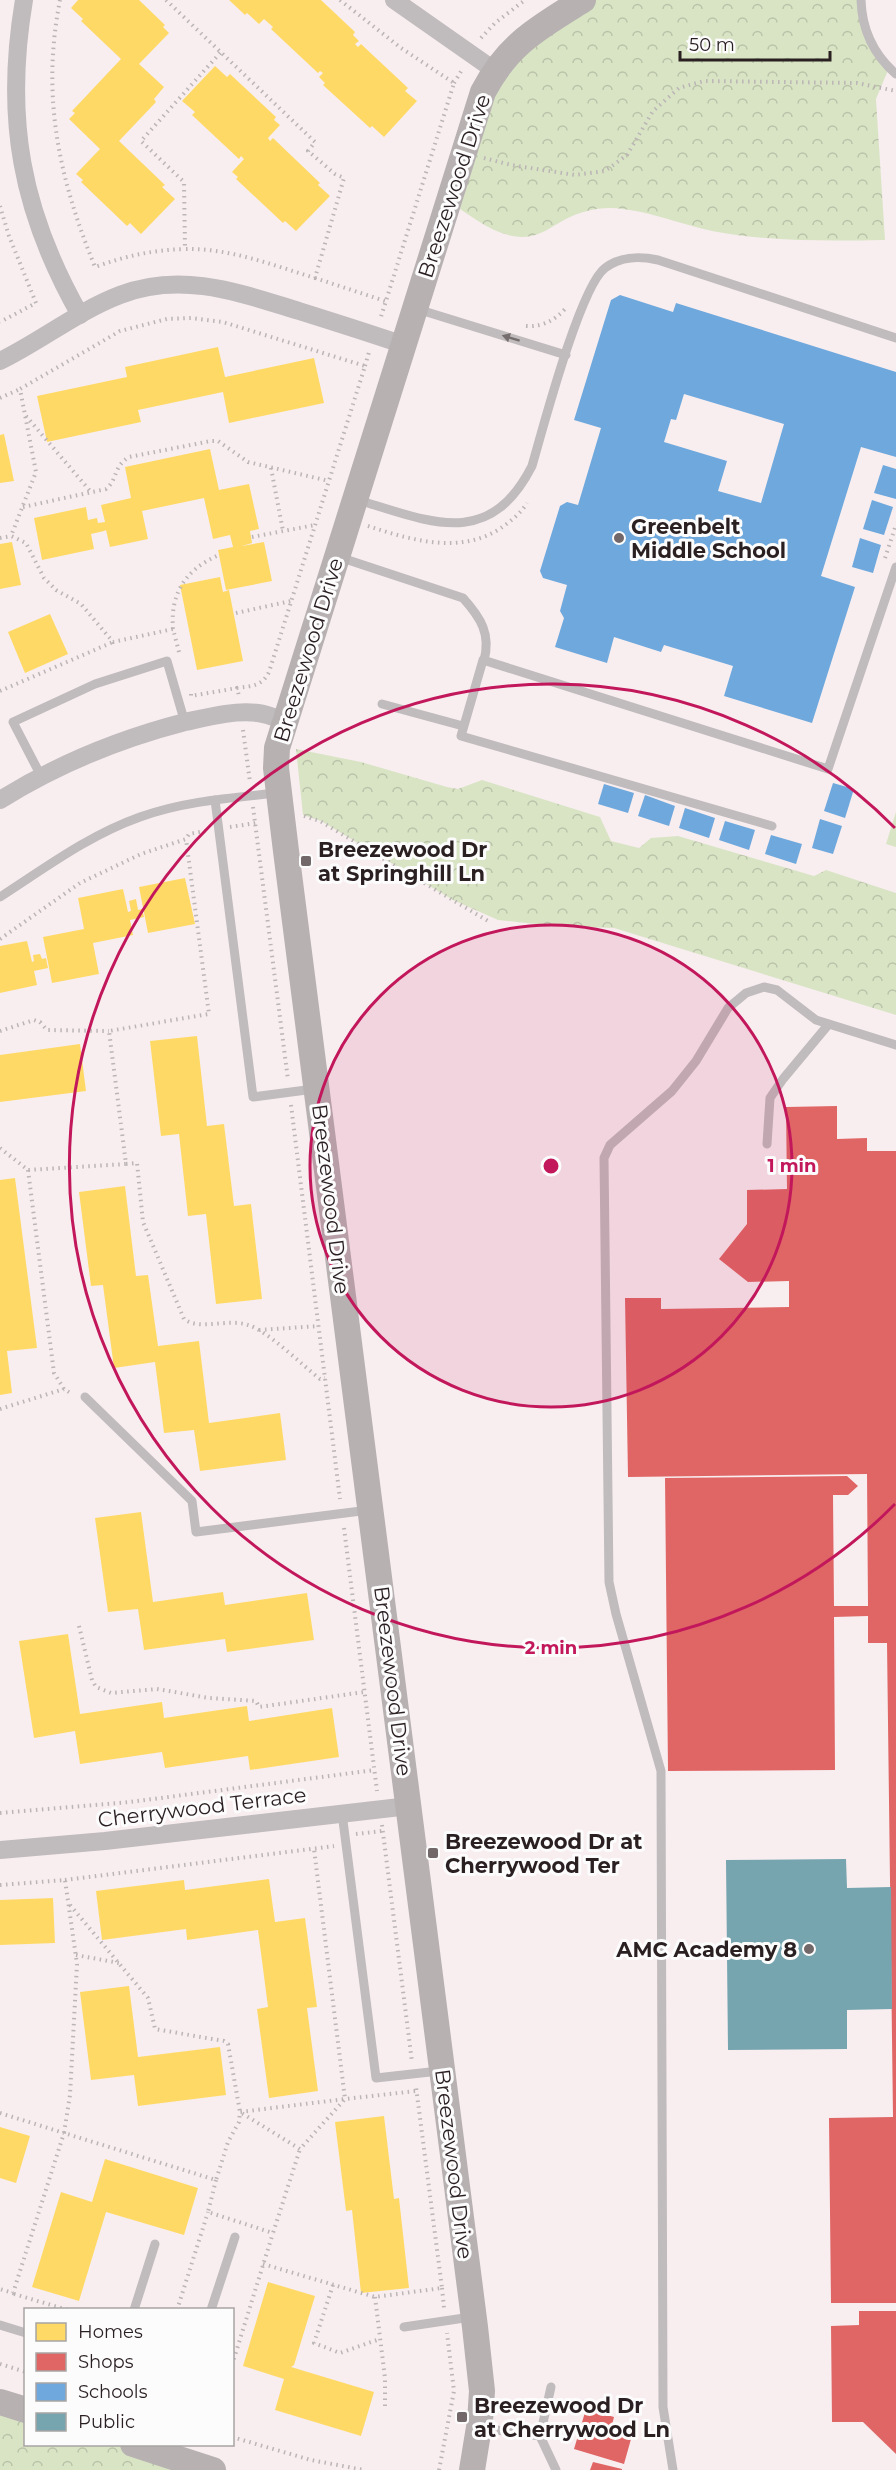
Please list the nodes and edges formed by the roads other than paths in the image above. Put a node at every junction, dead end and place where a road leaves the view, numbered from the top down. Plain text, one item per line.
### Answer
1 (24, 0) edge
2 (394, 0) edge
3 (583, 0) edge
4 (861, 0) edge
5 (494, 70) junction
6 (896, 74) edge
7 (415, 308) junction
8 (80, 315) junction
9 (896, 338) edge
10 (404, 345) junction
11 (566, 355) junction
12 (0, 361) edge
13 (351, 509) junction
14 (336, 556) junction
15 (896, 567) edge
16 (484, 661) junction
17 (382, 704) dead end
18 (284, 721) junction
19 (184, 723) junction
20 (464, 726) junction
21 (40, 777) junction
22 (279, 792) junction
23 (0, 800) edge
24 (215, 800) junction
25 (772, 825) dead end
26 (0, 897) edge
27 (828, 1025) junction
28 (896, 1045) edge
29 (317, 1089) junction
30 (767, 1144) dead end
31 (85, 1397) road end
32 (371, 1510) junction
33 (409, 1806) junction
34 (342, 1814) junction
35 (0, 1850) edge
36 (442, 2071) junction
37 (235, 2237) dead end
38 (155, 2244) dead end
39 (135, 2308) edge
40 (212, 2308) edge
41 (474, 2317) junction
42 (0, 2325) edge
43 (404, 2327) dead end
44 (24, 2332) edge
45 (551, 2387) dead end
46 (0, 2402) edge
47 (24, 2409) edge
48 (479, 2428) junction
49 (540, 2436) junction
50 (140, 2446) edge
51 (166, 2450) edge
52 (213, 2470) edge
53 (472, 2470) edge
54 (556, 2470) edge
55 (673, 2470) edge

1 - 8 street
2 - 5 street
3 - 5 street, Breezewood Drive
4 - 6 lane
5 - 7 street, Breezewood Drive
7 - 10 street, Breezewood Drive
11 -> 7 lane
8 - 10 street
8 - 12 street
9 - 11 lane
10 - 13 street, Breezewood Drive
11 - 13 lane
13 - 14 street, Breezewood Drive
14 - 16 lane
14 - 18 street, Breezewood Drive
15 - 16 lane
16 - 20 lane
17 - 20 lane
18 - 19 street
18 - 22 street, Breezewood Drive
19 - 21 street
19 - 21 lane
20 - 25 lane
21 - 23 street
22 - 24 lane
22 - 29 street, Breezewood Drive
24 - 26 lane
24 - 29 lane
27 - 28 lane
27 - 30 lane
27 - 55 lane
29 - 32 street, Breezewood Drive
31 - 32 lane
32 - 33 street, Breezewood Drive
33 - 34 street, Cherrywood Terrace
33 - 36 street, Breezewood Drive
34 - 35 street, Cherrywood Terrace
34 - 36 lane
36 - 41 street, Breezewood Drive
37 - 40 lane
38 - 39 lane
41 - 43 lane
41 - 48 street, Breezewood Drive
42 - 44 lane
45 - 49 lane
46 - 47 street
48 - 49 lane
48 - 53 street, Breezewood Drive
49 - 54 lane
50 - 51 street
51 - 52 street

